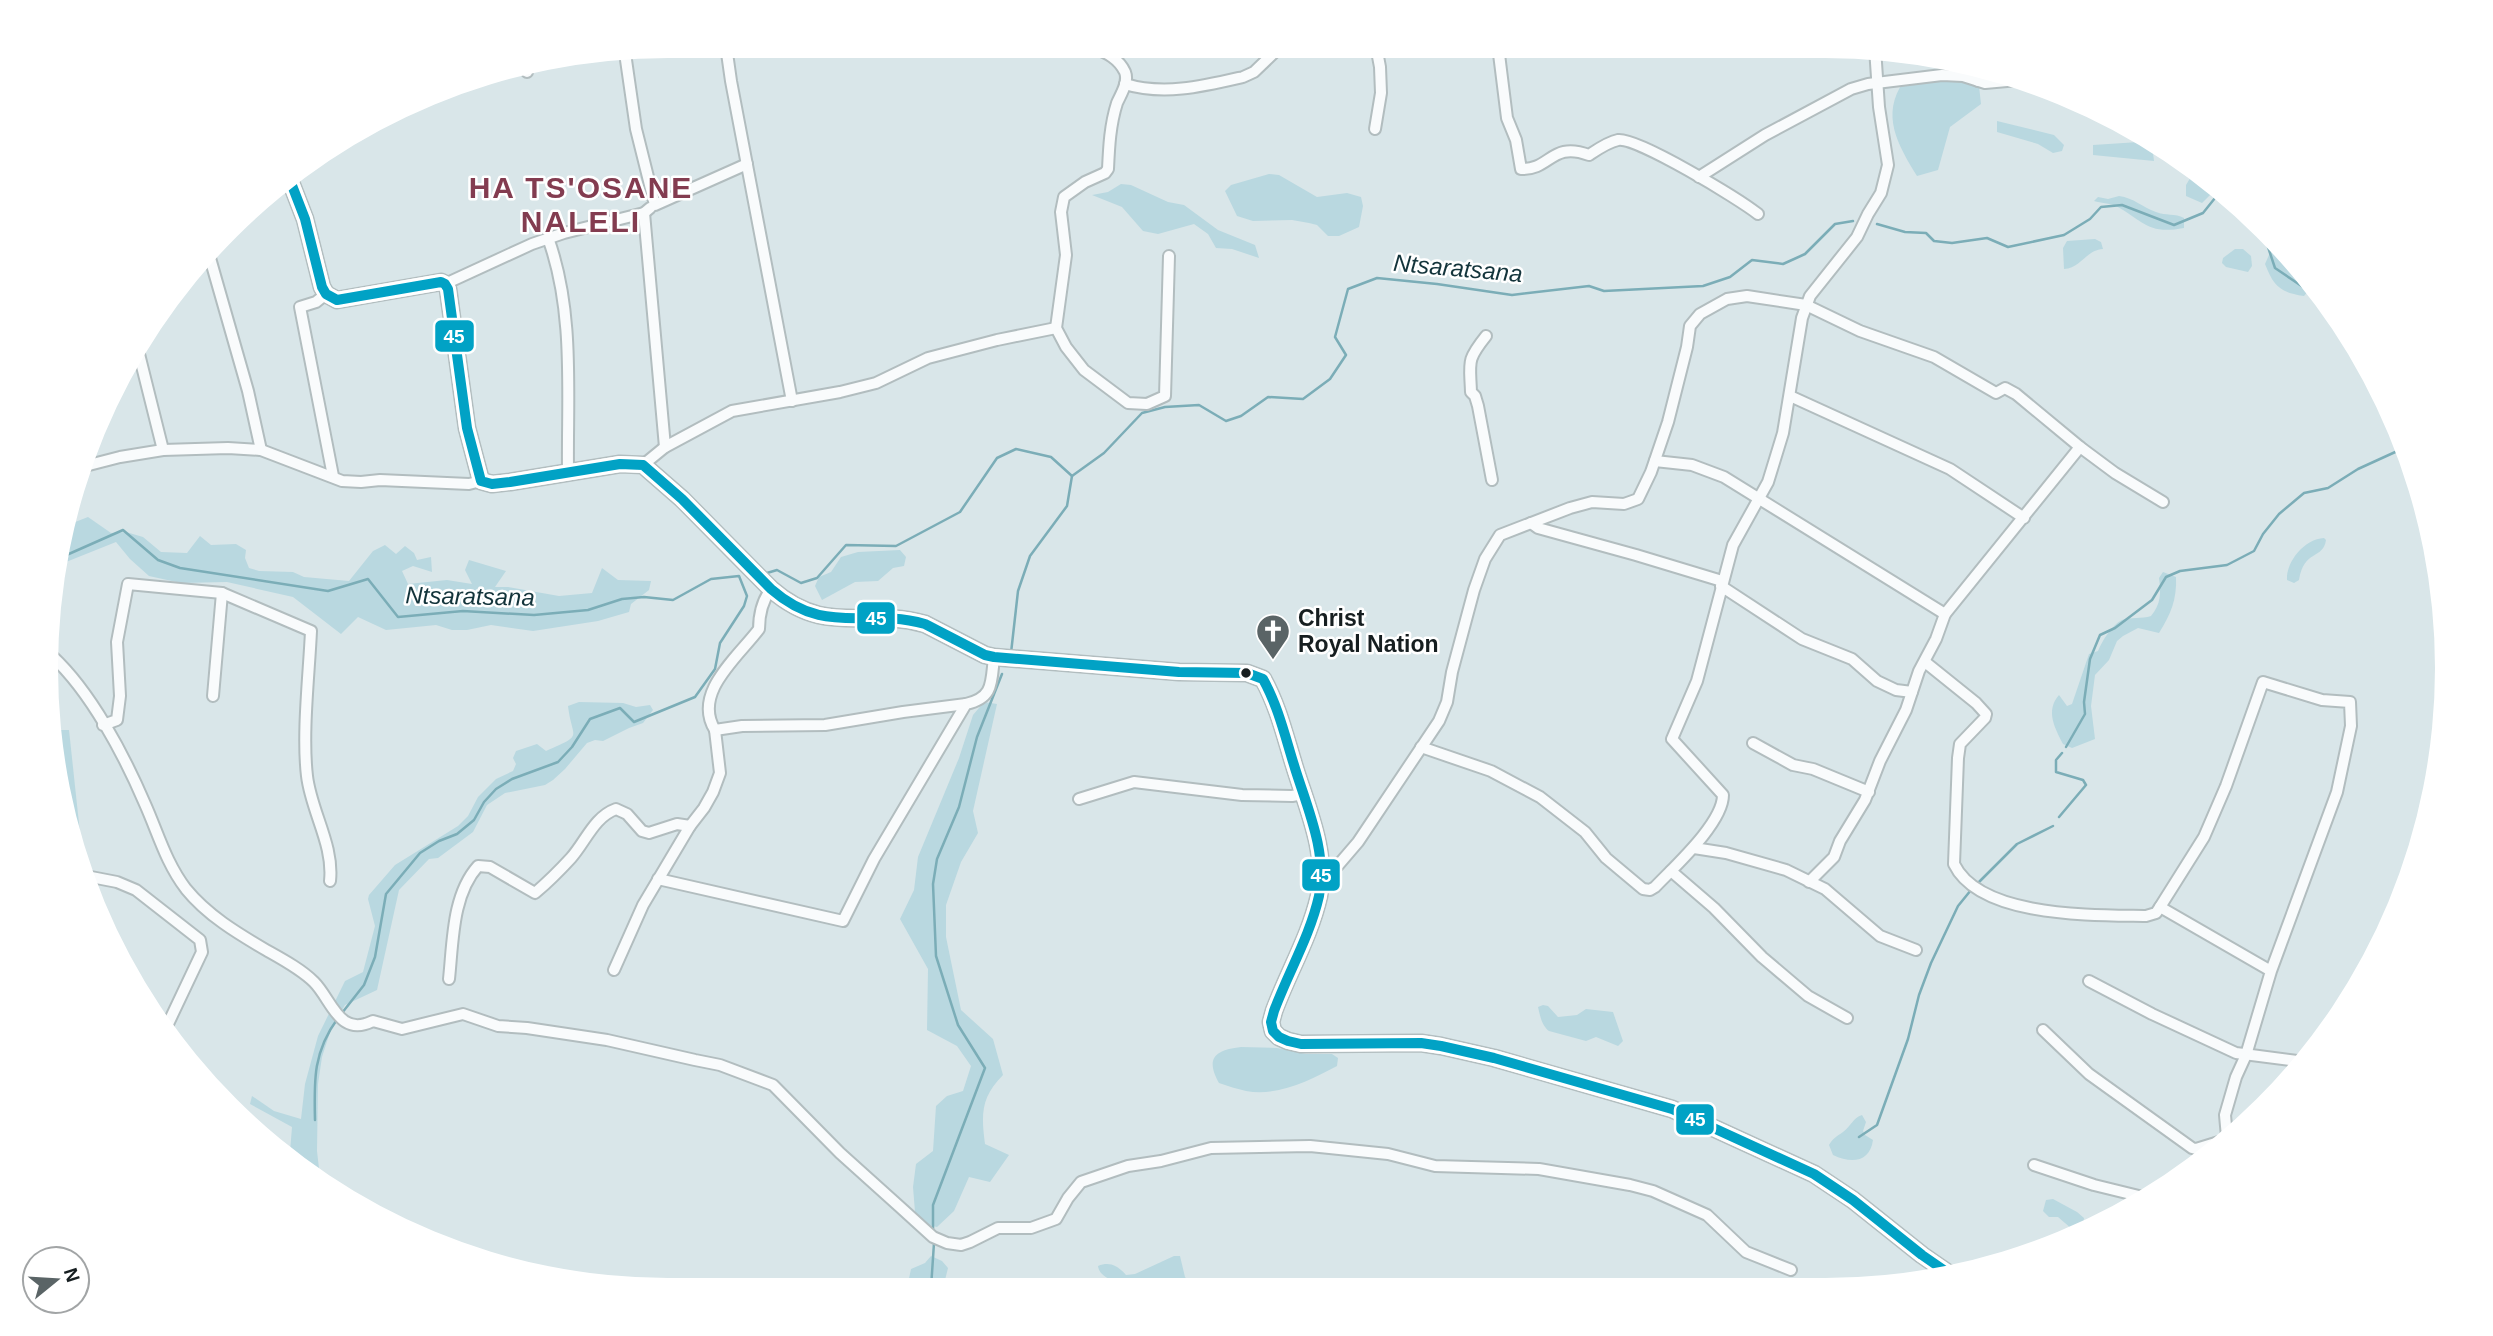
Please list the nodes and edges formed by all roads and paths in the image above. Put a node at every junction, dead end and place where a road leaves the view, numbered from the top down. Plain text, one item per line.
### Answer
1 (728, 58) edge
2 (1113, 58) edge
3 (1269, 58) edge
4 (1378, 58) edge
5 (1500, 58) edge
6 (626, 59) edge
7 (1876, 60) edge
8 (1978, 80) joint
9 (1879, 82) junction
10 (1994, 82) edge
11 (1125, 84) junction
12 (1375, 129) dead end
13 (747, 164) junction
14 (1699, 177) junction
15 (293, 187) edge
16 (654, 205) junction
17 (644, 213) junction
18 (1758, 214) dead end
19 (548, 238) junction
20 (1169, 256) dead end
21 (211, 263) edge
22 (445, 284) junction
23 (327, 294) junction
24 (1806, 305) junction
25 (1056, 328) junction
26 (1486, 336) dead end
27 (141, 362) edge
28 (1790, 396) junction
29 (792, 401) junction
30 (664, 447) junction
31 (2080, 447) junction
32 (163, 450) junction
33 (261, 450) junction
34 (1655, 461) junction
35 (93, 464) edge
36 (643, 466) junction
37 (568, 472) junction
38 (333, 476) junction
39 (1492, 480) dead end
40 (481, 481) junction
41 (1760, 498) junction
42 (2162, 502) dead end
43 (2024, 518) junction
44 (1531, 523) junction
45 (1722, 584) junction
46 (771, 589) junction
47 (222, 593) junction
48 (1945, 614) junction
49 (994, 657) junction
50 (1925, 662) junction
51 (58, 663) edge
52 (1912, 692) junction
53 (213, 696) dead end
54 (965, 705) junction
55 (103, 725) junction
56 (715, 730) junction
57 (1753, 743) dead end
58 (1421, 747) junction
59 (1869, 792) junction
60 (1303, 794) junction
61 (1079, 799) dead end
62 (690, 826) junction
63 (1694, 848) junction
64 (1671, 871) junction
65 (95, 878) edge
66 (659, 879) junction
67 (1320, 879) junction
68 (330, 881) dead end
69 (1809, 882) junction
70 (2160, 907) junction
71 (1916, 950) dead end
72 (614, 970) dead end
73 (2271, 971) junction
74 (449, 979) dead end
75 (2089, 981) dead end
76 (1847, 1018) dead end
77 (170, 1020) edge
78 (2043, 1030) dead end
79 (2246, 1055) junction
80 (2292, 1060) edge
81 (2226, 1128) edge
82 (2201, 1148) edge
83 (2034, 1165) dead end
84 (2133, 1194) edge
85 (1940, 1268) edge
86 (1791, 1270) dead end

1 - 13 street
2 - 11 street
3 - 11 street
4 - 12 street
5 - 14 street
6 - 16 street
7 - 9 street
8 - 9 street
8 - 10 street
9 - 14 street
9 - 24 street
11 - 25 street
13 - 16 street
13 - 29 street
14 - 18 street
15 - 23 street
16 - 17 street
17 - 19 street
17 - 30 street
19 - 22 street
19 - 37 street
20 - 25 street
21 - 33 street
22 - 23 street
22 - 40 street
23 - 38 street
24 - 28 street
24 - 31 street
24 - 34 street
25 - 29 street
26 - 39 street
27 - 32 street
28 - 41 street
28 - 43 street
29 - 30 street
30 - 36 street
31 - 42 street
31 - 43 street
32 - 33 street
32 - 35 street
33 - 38 street
34 - 41 street
34 - 44 street
36 - 37 street
36 - 46 street
37 - 40 street
38 - 40 street
41 - 45 street
41 - 48 street
43 - 48 street
44 - 45 street
44 - 58 street
45 - 52 street
45 - 63 street
46 - 49 street
46 - 56 street
47 - 53 street
47 - 55 street
47 - 68 street
48 - 50 street
49 - 54 street
49 - 60 street
50 - 52 street
50 - 70 street
51 - 55 street
52 - 59 street
54 - 56 street
54 - 66 street
55 - 86 street
56 - 62 street
57 - 59 street
58 - 64 street
58 - 67 street
59 - 69 street
60 - 61 street
60 - 67 street
62 - 66 street
62 - 74 street
63 - 64 street
63 - 69 street
64 - 76 street
65 - 77 street
66 - 72 street
67 - 85 street
69 - 71 street
70 - 73 street
70 - 73 street
73 - 79 street
75 - 79 street
78 - 82 street
79 - 80 street
79 - 81 street
83 - 84 street

